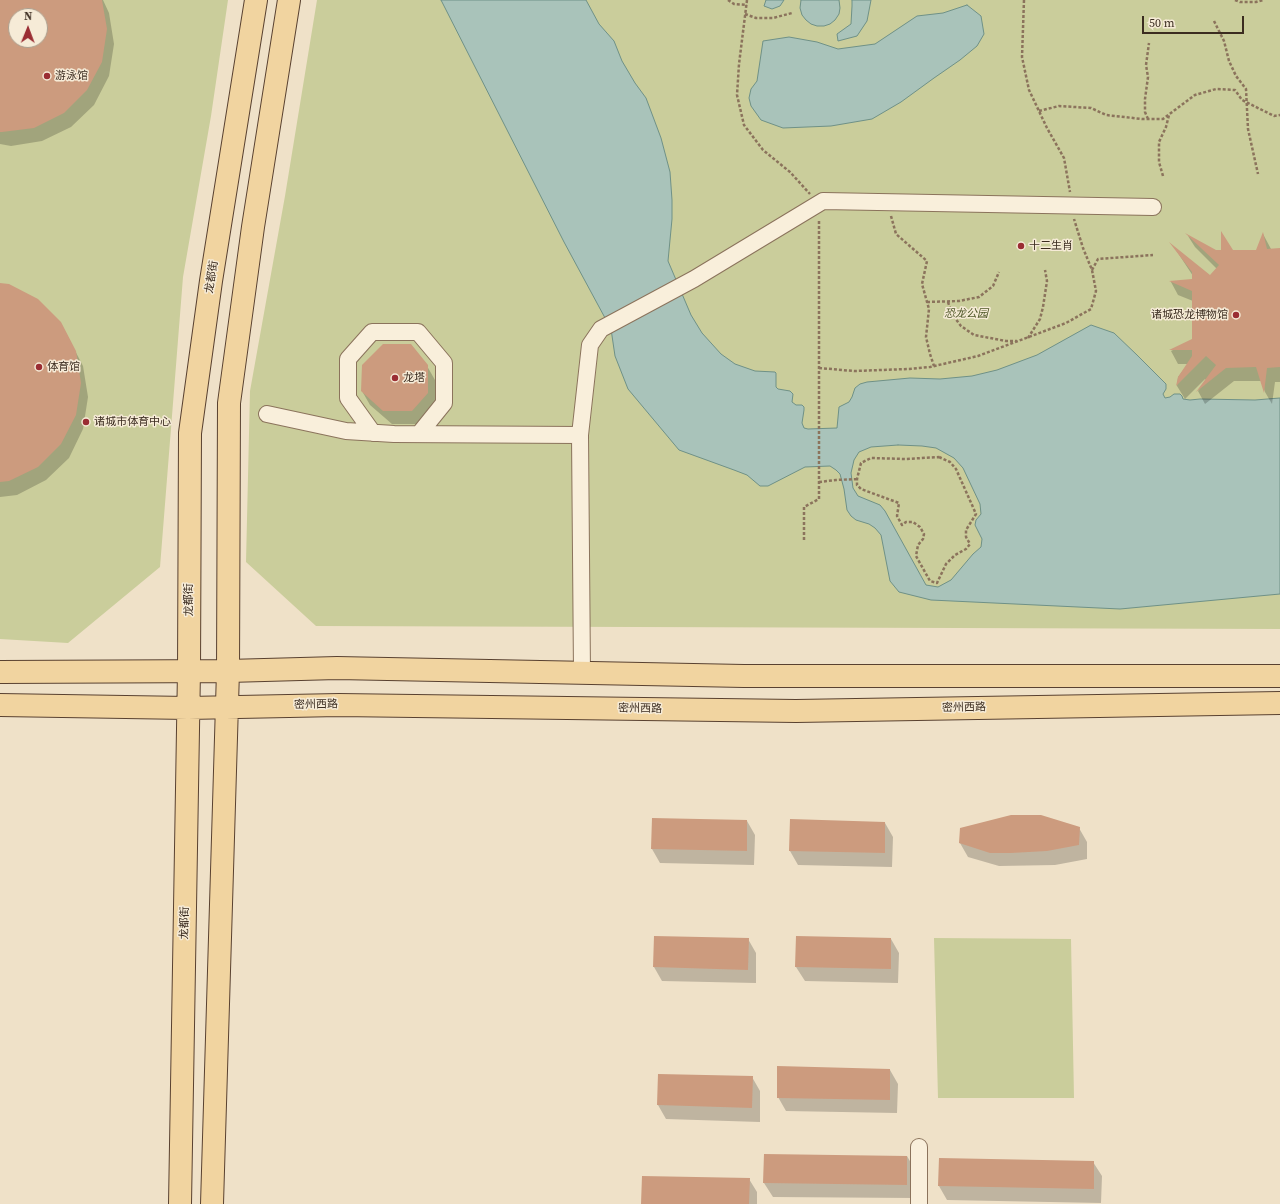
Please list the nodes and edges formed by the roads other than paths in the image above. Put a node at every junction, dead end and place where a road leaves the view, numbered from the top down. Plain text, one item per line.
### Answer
1 (256, 0) edge
2 (289, 0) edge
3 (1153, 207) dead end
4 (267, 414) dead end
5 (373, 433) junction
6 (419, 434) junction
7 (580, 435) junction
8 (189, 670) junction
9 (228, 671) junction
10 (0, 672) edge
11 (582, 673) junction
12 (1280, 676) edge
13 (1280, 703) edge
14 (0, 705) edge
15 (188, 708) junction
16 (227, 708) junction
17 (919, 1147) dead end
18 (180, 1204) edge
19 (212, 1204) edge
20 (918, 1204) edge

1 - 8 main road, 龙都街
2 - 9 main road
3 - 7 street
4 - 5 street
5 - 6 street
5 - 6 street
6 - 7 street
7 - 11 street
8 - 9 main road
8 - 10 main road
8 - 15 main road, 龙都街
9 - 11 main road
9 - 16 main road
11 - 12 main road
13 - 16 main road, 密州西路
14 - 15 main road, 密州西路
15 - 16 main road, 密州西路
15 - 18 main road, 龙都街
16 - 19 main road
17 - 20 street

